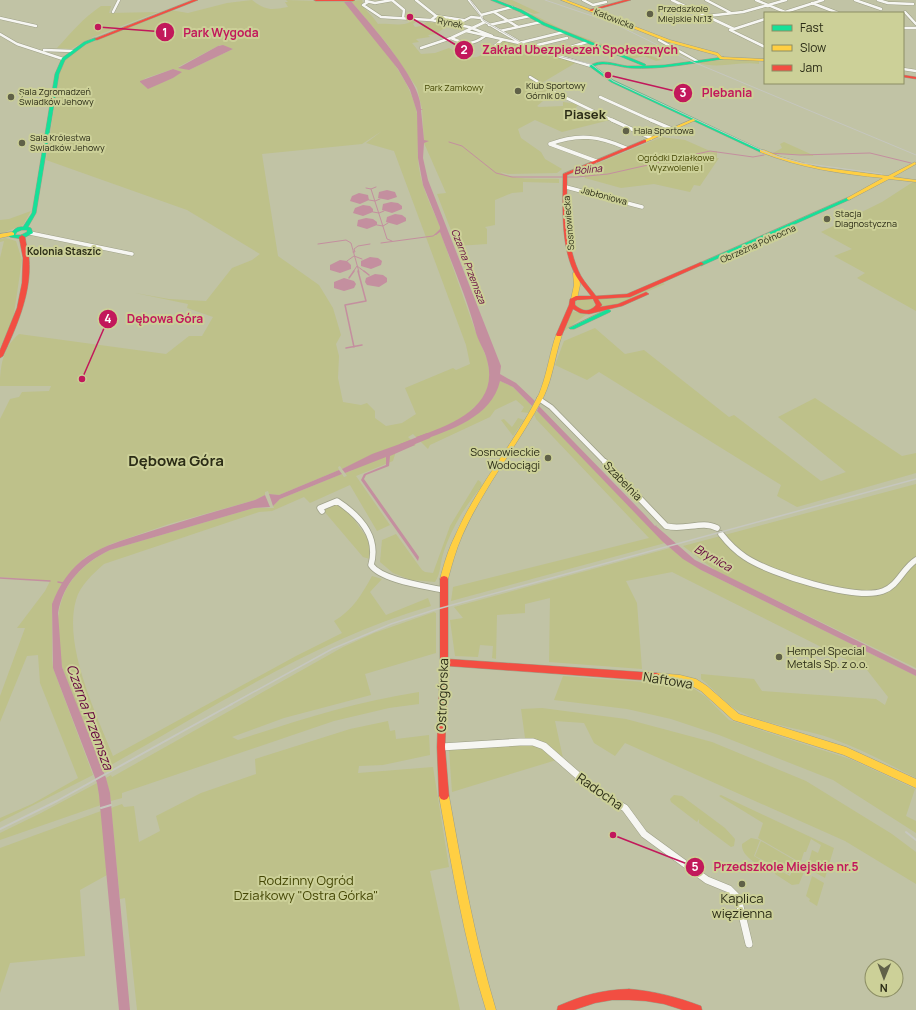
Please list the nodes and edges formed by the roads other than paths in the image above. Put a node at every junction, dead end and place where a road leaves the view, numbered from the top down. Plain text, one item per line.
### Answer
1 (119, 0) edge
2 (196, 0) edge
3 (316, 0) edge
4 (353, 0) edge
5 (365, 0) edge
6 (392, 0) edge
7 (416, 0) edge
8 (469, 0) edge
9 (493, 0) edge
10 (563, 0) edge
11 (583, 0) edge
12 (672, 0) edge
13 (706, 0) edge
14 (751, 0) edge
15 (756, 0) edge
16 (786, 0) edge
17 (822, 0) edge
18 (855, 0) edge
19 (878, 0) edge
20 (330, 1) edge
21 (626, 1) edge
22 (368, 2) junction
23 (812, 4) junction
24 (913, 4) dead end
25 (768, 5) junction
26 (512, 8) junction
27 (593, 9) junction
28 (880, 9) dead end
29 (113, 12) dead end
30 (494, 12) junction
31 (782, 12) edge
32 (787, 12) edge
33 (835, 12) edge
34 (905, 12) dead end
35 (731, 13) junction
36 (436, 16) junction
37 (481, 16) junction
38 (530, 16) junction
39 (707, 16) junction
40 (0, 18) edge
41 (403, 18) junction
42 (431, 20) junction
43 (463, 20) junction
44 (508, 20) junction
45 (764, 20) edge
46 (485, 22) junction
47 (541, 22) junction
48 (457, 24) junction
49 (916, 24) edge
50 (489, 25) junction
51 (36, 26) dead end
52 (518, 27) junction
53 (472, 28) junction
54 (494, 28) junction
55 (904, 28) edge
56 (916, 28) edge
57 (731, 29) junction
58 (466, 31) junction
59 (483, 31) junction
60 (500, 31) junction
61 (0, 34) edge
62 (485, 36) junction
63 (568, 36) junction
64 (451, 38) junction
65 (496, 38) junction
66 (502, 40) junction
67 (659, 40) dead end
68 (587, 42) junction
69 (520, 43) junction
70 (764, 46) edge
71 (528, 47) junction
72 (421, 48) dead end
73 (42, 50) junction
74 (73, 50) junction
75 (485, 54) dead end
76 (547, 54) junction
77 (721, 56) junction
78 (64, 59) junction
79 (764, 60) edge
80 (697, 61) junction
81 (580, 62) junction
82 (637, 65) junction
83 (617, 66) junction
84 (598, 69) junction
85 (904, 69) edge
86 (916, 71) edge
87 (904, 76) edge
88 (530, 77) dead end
89 (916, 78) edge
90 (600, 97) dead end
91 (694, 120) junction
92 (672, 129) junction
93 (651, 138) junction
94 (626, 148) junction
95 (596, 161) junction
96 (915, 164) edge
97 (839, 171) junction
98 (904, 174) junction
99 (870, 176) junction
100 (892, 178) junction
101 (915, 181) edge
102 (879, 184) junction
103 (566, 187) junction
104 (642, 207) dead end
105 (27, 231) junction
106 (12, 234) junction
107 (775, 234) junction
108 (0, 236) edge
109 (22, 237) junction
110 (132, 254) dead end
111 (576, 271) junction
112 (686, 273) junction
113 (593, 298) junction
114 (573, 302) junction
115 (620, 305) junction
116 (593, 311) junction
117 (572, 328) junction
118 (558, 337) junction
119 (0, 356) edge
120 (539, 400) junction
121 (322, 510) dead end
122 (718, 528) dead end
123 (721, 534) dead end
124 (916, 560) edge
125 (443, 590) junction
126 (444, 662) junction
127 (441, 747) junction
128 (916, 784) edge
129 (749, 944) dead end
130 (491, 1010) edge
131 (562, 1010) edge
132 (697, 1010) edge

1 - 29 street
2 - 74 street
3 - 20 street
4 - 20 street
5 - 22 street
6 - 22 street
6 - 41 street
7 - 36 street
8 - 37 street
9 - 26 street
10 - 27 street, Katowicka
11 - 27 street
12 - 39 street
13 - 35 street
14 - 15 street
15 - 25 street
16 - 25 street
17 - 23 street
18 - 28 street
19 - 24 street
21 - 27 street
22 - 41 street
23 - 32 street
23 - 33 street
25 - 31 street
25 - 35 street
26 - 30 street, Rynek
26 - 38 street
27 - 77 street, Katowicka
30 - 37 street, Rynek
30 - 44 street
34 - 49 street
35 - 39 street
36 - 42 street, Rynek
36 - 43 street, Rynek
37 - 43 street, Rynek
37 - 46 street
38 - 44 street
38 - 47 street
39 - 57 street
40 - 51 street
41 - 42 street
42 - 48 street, Rynek
43 - 48 street
44 - 50 street
44 - 52 street
45 - 57 street
46 - 50 street
46 - 53 street
47 - 52 street
47 - 63 street
48 - 53 street, Rynek
50 - 54 street
52 - 60 street
53 - 58 street
53 - 59 street, Rynek
54 - 59 street
54 - 60 street
55 - 56 street
57 - 70 street
58 - 62 street
58 - 64 street
59 - 65 street, Rynek
60 - 69 street
61 - 73 street
62 - 64 street
62 - 65 street
63 - 68 street
63 - 69 street
63 - 71 street
64 - 72 street
65 - 66 street
66 - 69 street
66 - 75 street
67 - 80 street
68 - 76 street
68 - 82 street
69 - 71 street
71 - 76 street
73 - 74 street
73 - 78 street
74 - 78 street
76 - 81 street
77 - 79 street, Katowicka
77 - 80 street
78 - 105 street
80 - 82 street
81 - 84 street
81 - 84 street
82 - 83 street
83 - 84 street
83 - 84 street
84 - 91 street
85 - 86 street
87 - 89 street
88 - 93 street
90 - 92 street
91 - 92 street
91 - 97 street
92 - 93 street
93 - 94 street
94 - 95 street
94 - 95 street
95 - 103 street, Sosnowiecka
96 - 98 street, Obrzeżna Północna
96 - 100 street, Obrzeżna Północna
97 - 99 street
97 - 100 street
98 - 100 street, Obrzeżna Północna
98 - 101 street
99 - 100 street
99 - 102 street
100 - 101 street
100 - 102 street, Obrzeżna Północna
100 - 107 street, Obrzeżna Północna
102 - 107 street, Obrzeżna Północna
103 - 104 street, Jabłoniowa
103 - 111 street, Sosnowiecka
105 - 106 street
105 - 109 street
105 - 110 street
106 - 108 street
106 - 109 street
107 - 112 street, Obrzeżna Północna
109 - 119 street
111 - 113 street, Sosnowiecka
111 - 114 street, Sosnowiecka
112 - 113 street, Obrzeżna Północna
112 - 115 street, Obrzeżna Północna
113 - 114 street
113 - 116 street, Sosnowiecka
114 - 116 street
114 - 118 street, Sosnowiecka
115 - 116 street, Obrzeżna Północna
115 - 117 street
116 - 117 street
117 - 118 street
118 - 120 street, Sosnowiecka
120 - 122 street, Szabelnia
120 - 125 street, Ostrogórska
121 - 125 street
123 - 124 street
125 - 126 street, Ostrogórska
126 - 127 street, Ostrogórska
126 - 128 street, Naftowa
127 - 129 street, Radocha
127 - 130 street, Ostrogórska
131 - 132 street

